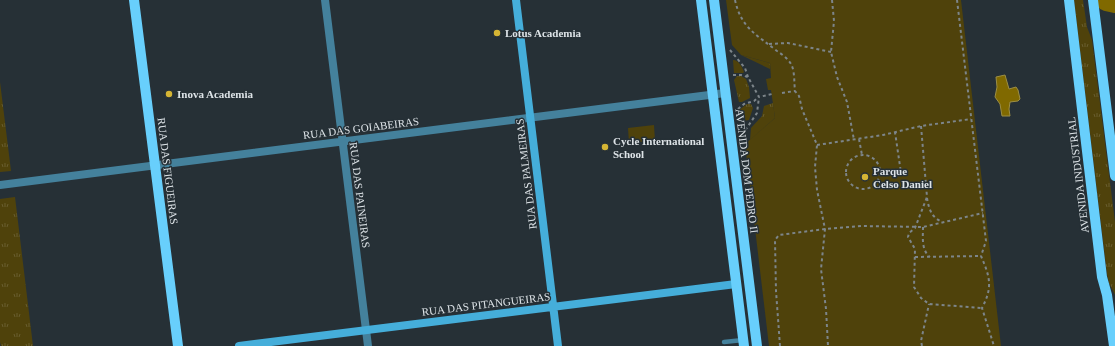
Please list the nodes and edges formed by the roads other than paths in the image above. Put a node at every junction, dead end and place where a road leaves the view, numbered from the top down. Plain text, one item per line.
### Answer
1 (134, 0) edge
2 (325, 0) edge
3 (516, 0) edge
4 (701, 0) edge
5 (714, 0) edge
6 (1069, 0) edge
7 (1093, 0) edge
8 (725, 93) junction
9 (712, 95) junction
10 (530, 118) junction
11 (343, 141) junction
12 (155, 166) junction
13 (1115, 176) edge
14 (0, 185) edge
15 (736, 284) junction
16 (553, 307) junction
17 (366, 330) junction
18 (724, 342) dead end
19 (743, 343) edge
20 (178, 346) edge
21 (240, 346) edge
22 (368, 346) edge
23 (558, 346) edge
24 (757, 346) edge
25 (1114, 346) edge

1 - 12 main road, RUA DAS FIGUEIRAS
2 - 11 street, RUA DAS PAINEIRAS
3 - 10 street, RUA DAS PALMEIRAS
4 - 9 main road
5 - 8 main road, AVENIDA DOM PEDRO II
6 - 25 main road, AVENIDA INDUSTRIAL
7 - 13 main road
8 - 9 street, RUA DAS GOIABEIRAS
8 - 24 main road, AVENIDA DOM PEDRO II
9 - 10 street, RUA DAS GOIABEIRAS
9 - 15 main road
10 - 11 street, RUA DAS GOIABEIRAS
10 - 16 street, RUA DAS PALMEIRAS
11 - 12 street, RUA DAS GOIABEIRAS
11 - 17 street, RUA DAS PAINEIRAS
12 - 14 street, RUA DAS GOIABEIRAS
12 - 20 main road, RUA DAS FIGUEIRAS
15 - 16 street, RUA DAS PITANGUEIRAS
15 - 19 main road
16 - 17 street, RUA DAS PITANGUEIRAS
16 - 23 street, RUA DAS PALMEIRAS
17 - 21 street, RUA DAS PITANGUEIRAS
17 - 22 street, RUA DAS PAINEIRAS
18 - 19 lane

